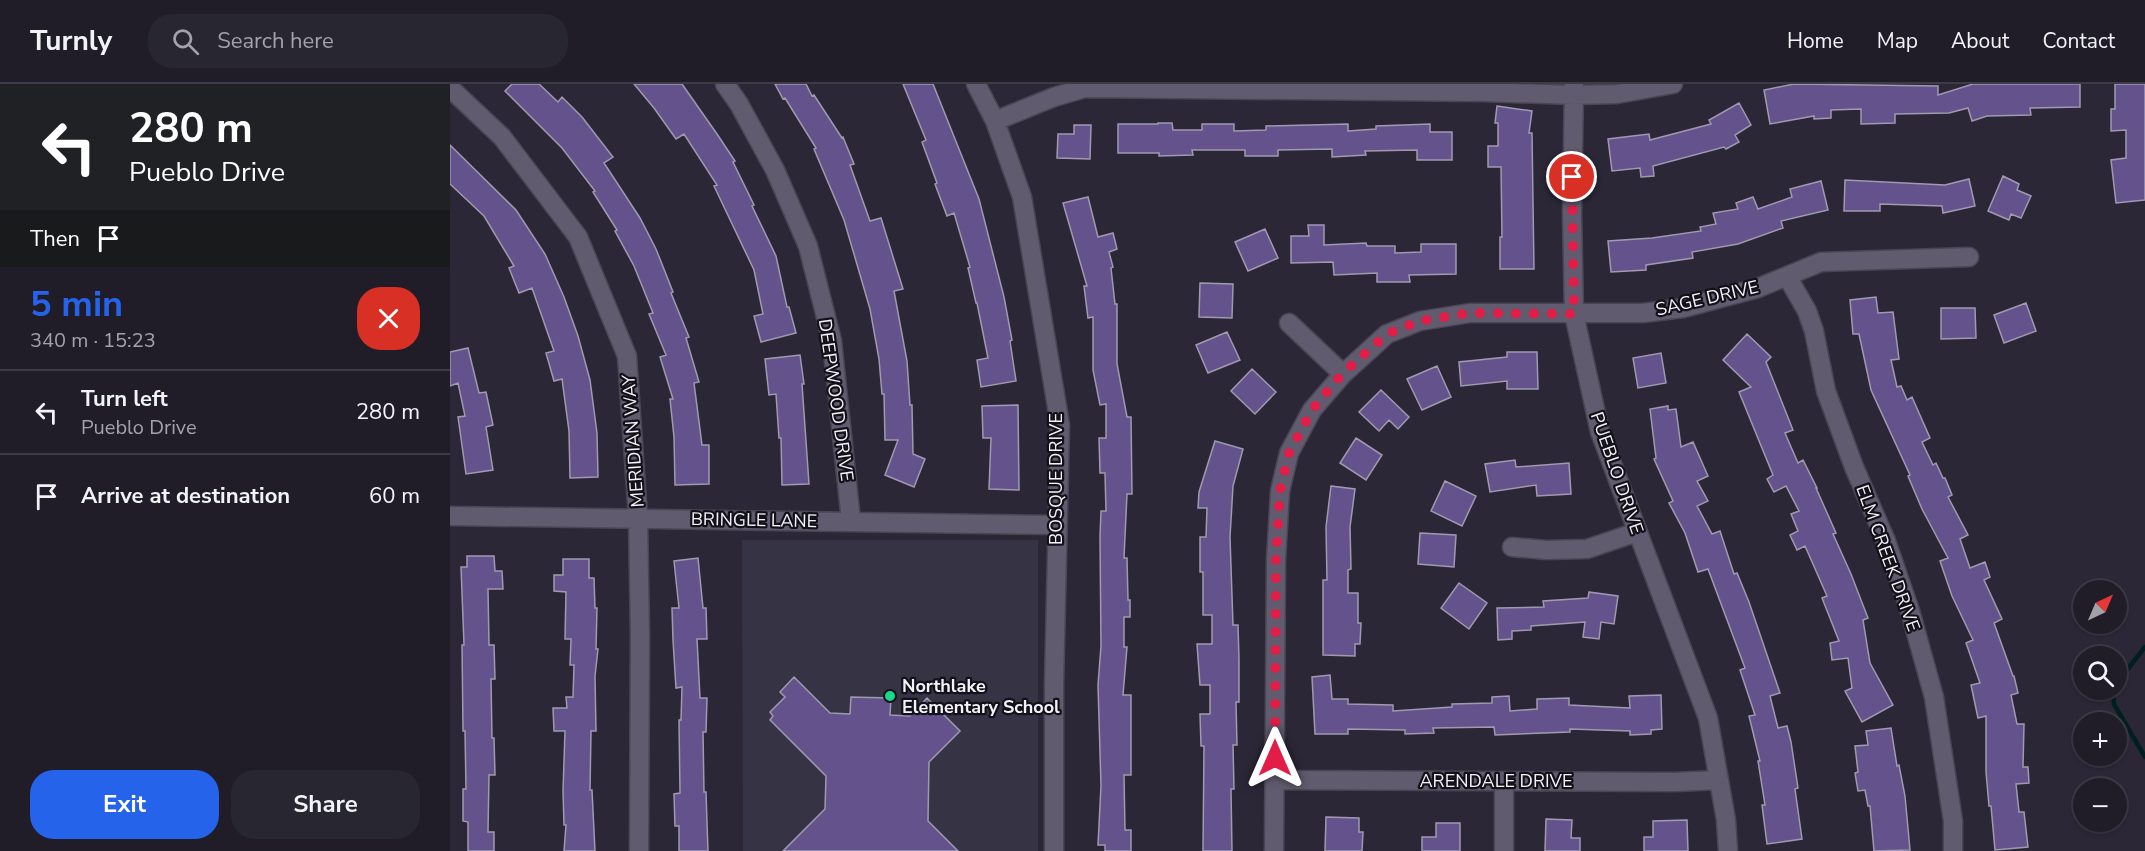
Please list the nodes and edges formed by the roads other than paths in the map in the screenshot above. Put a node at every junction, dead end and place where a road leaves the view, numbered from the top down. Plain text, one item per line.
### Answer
1 (725, 84) edge
2 (976, 84) edge
3 (1673, 84) edge
4 (1126, 86) edge
5 (1354, 87) edge
6 (450, 88) edge
7 (1574, 90) edge
8 (995, 121) junction
9 (1969, 257) dead end
10 (1786, 276) junction
11 (1574, 314) junction
12 (1289, 323) dead end
13 (1342, 374) junction
14 (450, 516) edge
15 (638, 518) junction
16 (851, 521) junction
17 (1057, 525) junction
18 (1637, 532) junction
19 (1512, 547) dead end
20 (1275, 780) junction
21 (1718, 780) junction
22 (1504, 782) junction
23 (639, 851) edge
24 (1054, 851) edge
25 (1274, 851) edge
26 (1504, 851) edge
27 (1728, 851) edge
28 (1953, 851) edge

1 - 16 street, DEEPWOOD DRIVE
2 - 8 street, BOSQUE DRIVE
3 - 7 street
4 - 5 street
4 - 8 street
5 - 7 street
6 - 15 street, MERIDIAN WAY
7 - 11 street, PUEBLO DRIVE
8 - 17 street, BOSQUE DRIVE
9 - 10 street, SAGE DRIVE
10 - 11 street, SAGE DRIVE
10 - 28 street, ELM CREEK DRIVE
11 - 13 street, SAGE DRIVE
11 - 18 street, PUEBLO DRIVE
12 - 13 street
13 - 20 street, SAGE DRIVE
14 - 15 street, BRINGLE LANE
15 - 16 street, BRINGLE LANE
15 - 23 street, MERIDIAN WAY
16 - 17 street, BRINGLE LANE
17 - 24 street, BOSQUE DRIVE
18 - 19 street
18 - 21 street, PUEBLO DRIVE
20 - 22 street, ARENDALE DRIVE
20 - 25 street, SAGE DRIVE
21 - 22 street, ARENDALE DRIVE
21 - 27 street, PUEBLO DRIVE
22 - 26 street

